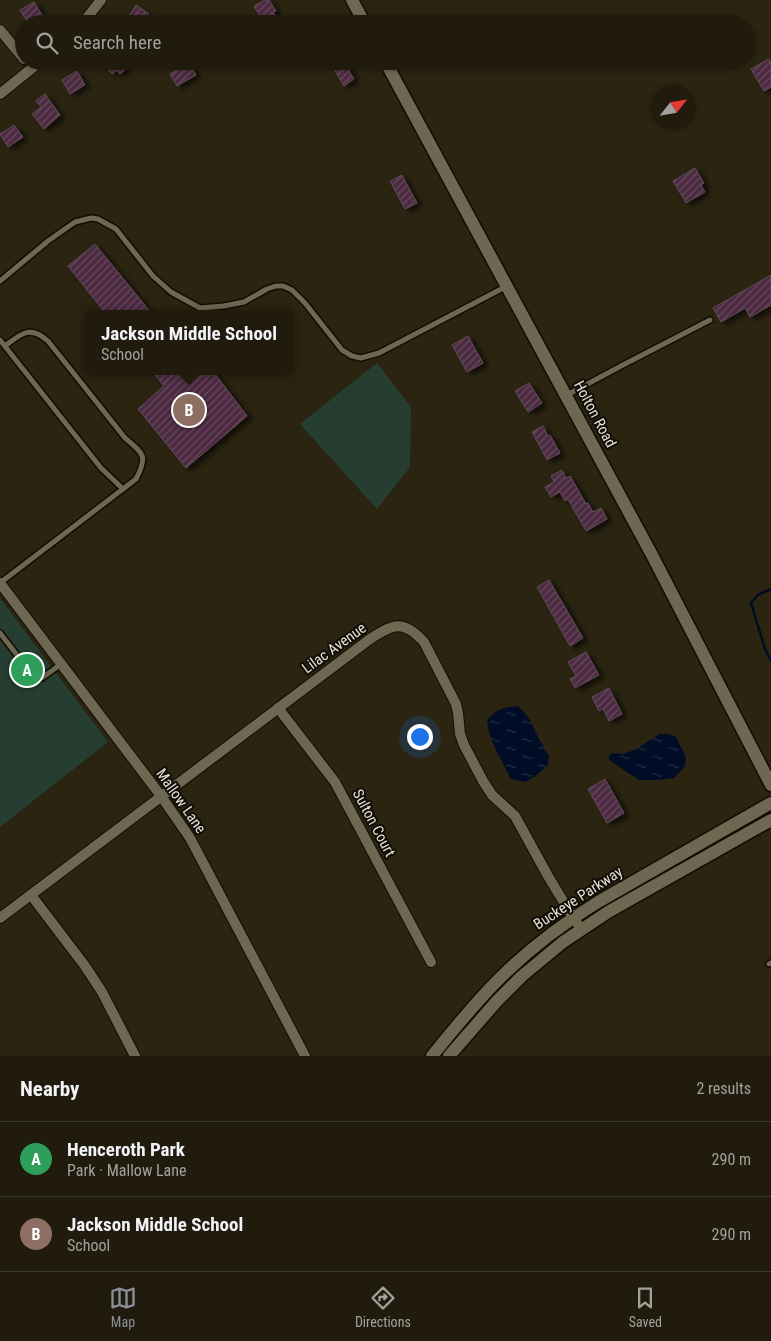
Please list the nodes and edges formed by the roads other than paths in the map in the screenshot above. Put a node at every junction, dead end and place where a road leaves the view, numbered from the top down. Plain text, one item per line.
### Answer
1 (101, 0) edge
2 (352, 0) edge
3 (89, 15) edge
4 (360, 15) edge
5 (0, 30) edge
6 (15, 48) edge
7 (21, 70) edge
8 (390, 70) edge
9 (0, 94) edge
10 (0, 281) edge
11 (507, 286) junction
12 (710, 320) dead end
13 (0, 340) edge
14 (5, 346) junction
15 (566, 396) junction
16 (123, 488) junction
17 (0, 583) edge
18 (0, 633) edge
19 (61, 663) junction
20 (278, 708) junction
21 (771, 785) edge
22 (161, 796) junction
23 (771, 803) edge
24 (771, 820) edge
25 (31, 895) junction
26 (0, 918) edge
27 (573, 918) junction
28 (581, 929) junction
29 (431, 962) dead end
30 (135, 1056) edge
31 (306, 1056) edge
32 (432, 1056) edge
33 (449, 1056) edge

1 - 3 street
2 - 4 street
5 - 6 street
7 - 9 street
8 - 11 street, Holton Road
10 - 11 lane
11 - 15 street, Holton Road
12 - 15 lane
13 - 14 lane
14 - 16 lane
14 - 16 lane
15 - 21 street, Holton Road
16 - 17 lane
17 - 19 street, Mallow Lane
18 - 19 lane
19 - 22 street, Mallow Lane
20 - 22 street, Lilac Avenue
20 - 27 street, Lilac Avenue
20 - 29 street, Sulton Court
22 - 25 street, Lilac Avenue
22 - 31 street, Mallow Lane
23 - 27 street, Buckeye Parkway
24 - 28 street, Buckeye Parkway
25 - 26 street, Lilac Avenue
25 - 30 street
27 - 28 street, Lilac Avenue
27 - 32 street, Buckeye Parkway
28 - 33 street, Buckeye Parkway

